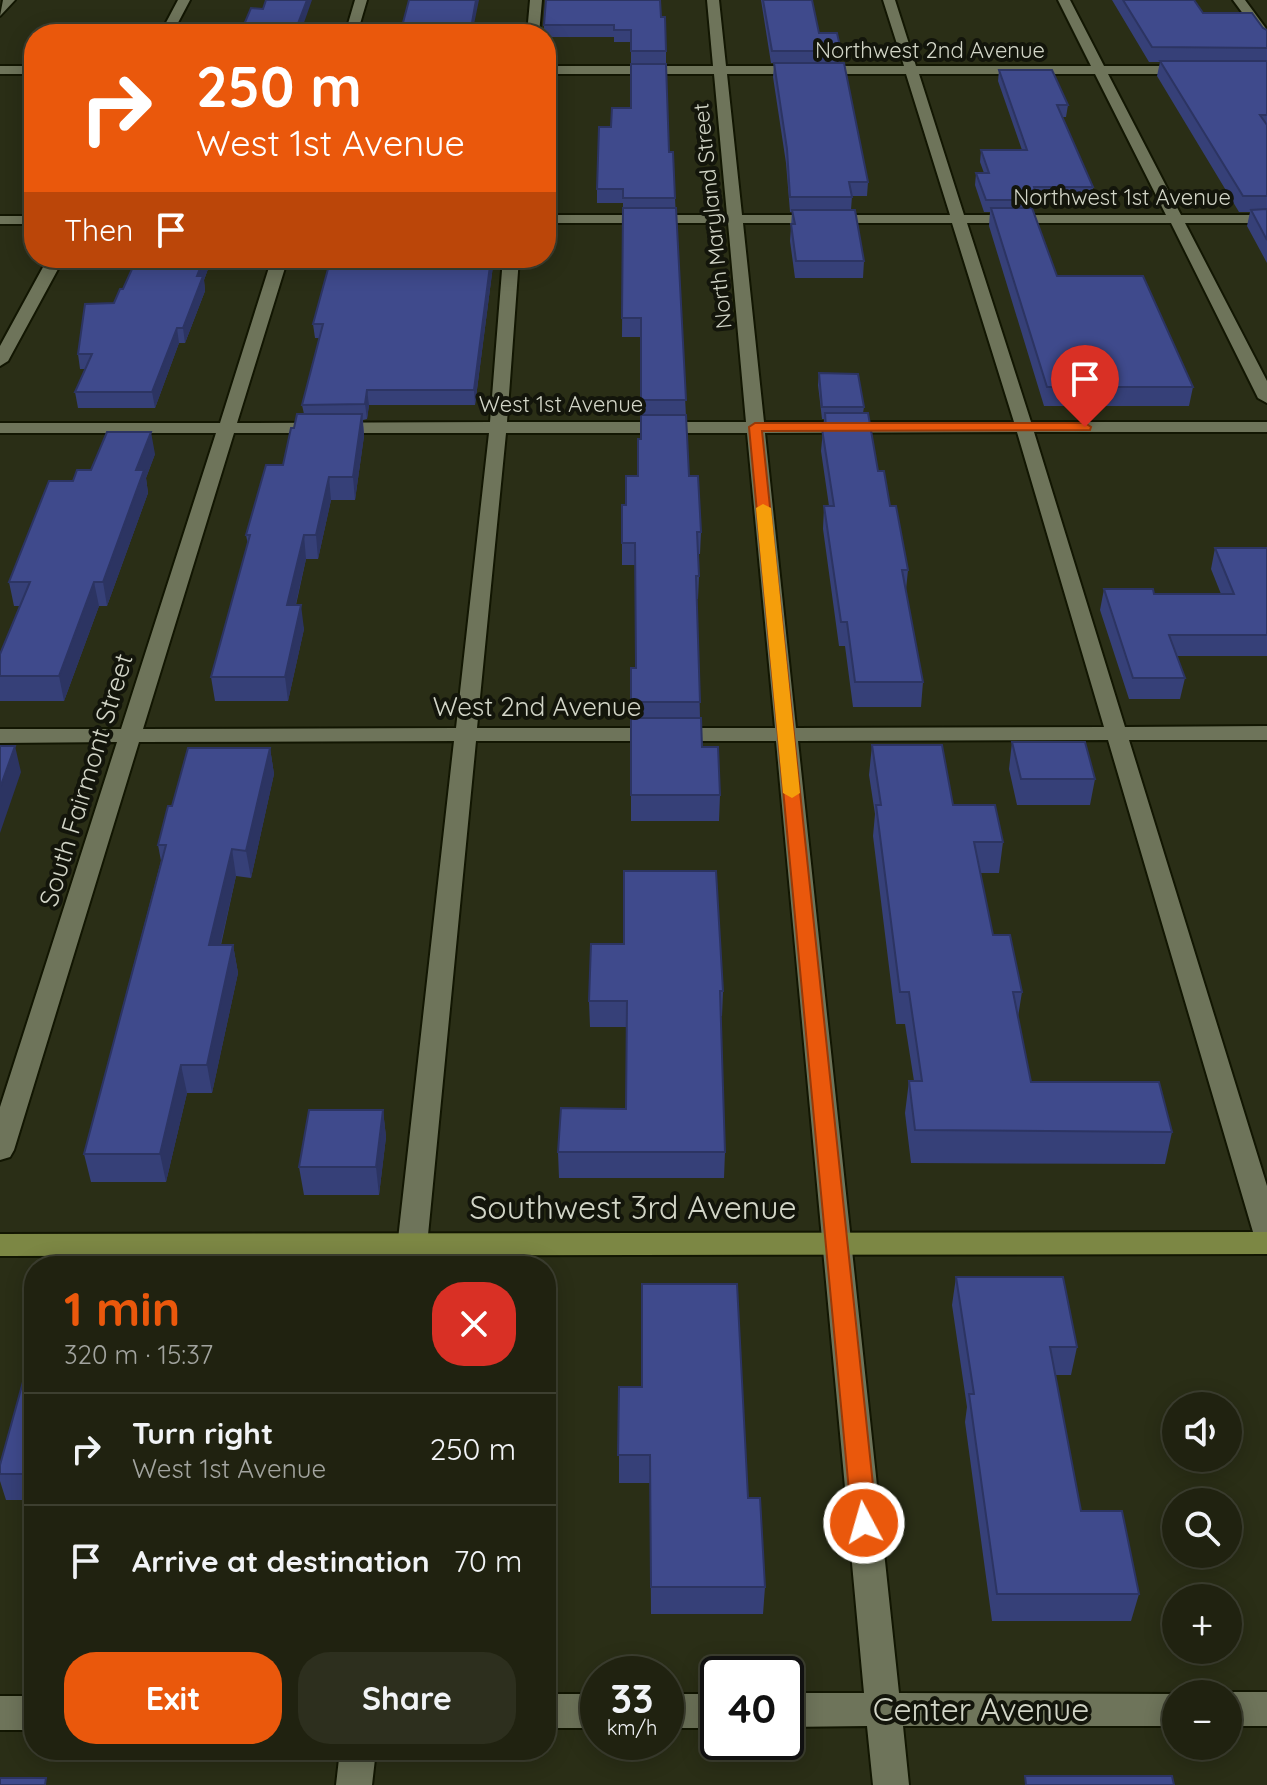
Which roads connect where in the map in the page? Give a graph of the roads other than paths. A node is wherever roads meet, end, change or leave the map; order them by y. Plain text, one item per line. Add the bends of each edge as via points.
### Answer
1 (9, 0) edge
2 (184, 0) edge
3 (361, 0) edge
4 (536, 0) edge
5 (713, 0) edge
6 (889, 0) edge
7 (1064, 0) edge
8 (1239, 0) edge
9 (0, 12) edge
10 (171, 24) edge
11 (354, 24) edge
12 (534, 24) edge
13 (1267, 38) edge
14 (0, 70) edge
15 (24, 70) edge
16 (556, 70) edge
17 (720, 70) junction
18 (910, 70) junction
19 (1101, 70) junction
20 (1196, 70) edge
21 (556, 219) edge
22 (733, 219) junction
23 (958, 219) junction
24 (1175, 219) junction
25 (1267, 219) edge
26 (0, 220) edge
27 (24, 220) edge
28 (51, 268) edge
29 (277, 268) edge
30 (510, 268) edge
31 (0, 361) edge
32 (1267, 398) edge
33 (755, 427) junction
34 (1024, 427) junction
35 (1267, 427) edge
36 (0, 428) edge
37 (226, 428) junction
38 (498, 428) junction
39 (1115, 733) junction
40 (1267, 733) edge
41 (786, 734) junction
42 (467, 735) junction
43 (0, 736) edge
44 (130, 736) junction
45 (0, 1150) edge
46 (1267, 1232) edge
47 (836, 1243) junction
48 (1267, 1243) edge
49 (0, 1245) edge
50 (411, 1255) edge
51 (1162, 1709) edge
52 (1242, 1709) edge
53 (1267, 1709) edge
54 (804, 1710) edge
55 (883, 1710) junction
56 (556, 1711) edge
57 (580, 1711) edge
58 (0, 1713) edge
59 (24, 1713) edge
60 (357, 1760) edge
61 (354, 1785) edge
62 (891, 1785) edge

1 - 9 street
2 - 10 street
3 - 11 street
4 - 12 street
5 - 17 street, North Maryland Street
6 - 18 street
7 - 19 street
8 - 13 street
14 - 15 street
16 - 17 street, Northwest 2nd Avenue
17 - 18 street, Northwest 2nd Avenue
17 - 22 street, North Maryland Street
18 - 19 street, Northwest 2nd Avenue
18 - 23 street
19 - 20 street, Northwest 2nd Avenue
19 - 24 street
21 - 22 street, Northwest 1st Avenue
22 - 23 street, Northwest 1st Avenue
22 - 33 street, North Maryland Street
23 - 24 street, Northwest 1st Avenue
23 - 34 street
24 - 25 street, Northwest 1st Avenue
24 - 32 street
26 - 27 street
28 - 31 street
29 - 37 street, South Fairmont Street
30 - 38 street
33 - 34 street, West 1st Avenue
33 - 38 street, West 1st Avenue
33 - 41 street, North Maryland Street
34 - 35 street, West 1st Avenue
34 - 39 street
36 - 37 street, West 1st Avenue
37 - 38 street, West 1st Avenue
37 - 44 street, South Fairmont Street
38 - 42 street
39 - 40 street, West 2nd Avenue
39 - 41 street, West 2nd Avenue
39 - 46 street
41 - 42 street, West 2nd Avenue
41 - 47 street, North Maryland Street
42 - 44 street, West 2nd Avenue
42 - 50 street
43 - 44 street, West 2nd Avenue
44 - 45 street, South Fairmont Street
47 - 48 main road, Southwest 3rd Avenue
47 - 50 main road, Southwest 3rd Avenue
47 - 55 street, North Maryland Street
49 - 50 main road, Southwest 3rd Avenue
51 - 55 street, Center Avenue
52 - 53 street
54 - 55 street, Center Avenue
55 - 62 street, North Maryland Street
56 - 57 street
58 - 59 street
60 - 61 street

